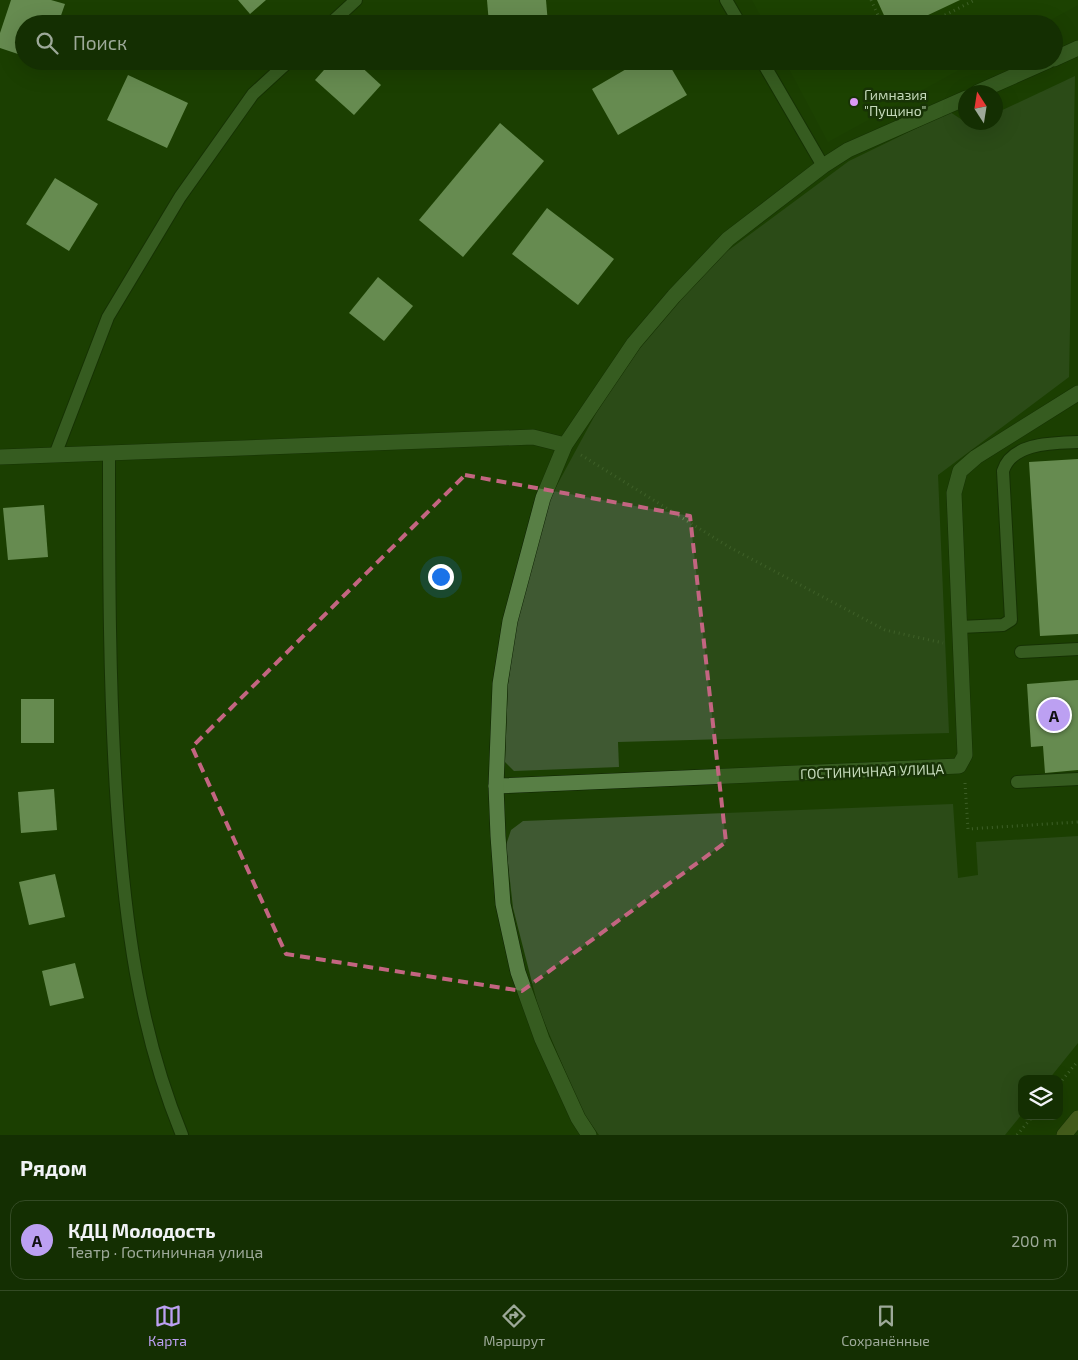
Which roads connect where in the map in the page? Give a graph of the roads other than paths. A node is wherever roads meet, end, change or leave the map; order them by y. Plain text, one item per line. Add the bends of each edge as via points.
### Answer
1 (356, 0) edge
2 (726, 0) edge
3 (340, 15) edge
4 (735, 15) edge
5 (1078, 48) edge
6 (1063, 55) edge
7 (279, 70) edge
8 (767, 70) edge
9 (1028, 70) edge
10 (994, 85) edge
11 (958, 102) edge
12 (823, 166) junction
13 (1078, 393) edge
14 (1078, 442) edge
15 (565, 445) junction
16 (109, 454) junction
17 (55, 455) junction
18 (0, 457) edge
19 (960, 627) junction
20 (1078, 648) edge
21 (1021, 652) dead end
22 (1078, 779) edge
23 (1017, 782) dead end
24 (496, 786) junction
25 (1078, 1118) edge
26 (182, 1135) edge
27 (590, 1135) edge
28 (1064, 1135) edge

1 - 3 lane
2 - 4 lane
5 - 6 street
7 - 17 lane via 253,94 180,197 108,317
8 - 12 lane
9 - 10 street
11 - 12 street via 848,150
12 - 15 street via 728,239 674,296 634,343
13 - 19 street, ГОСТИНИЧНАЯ УЛИЦА via 976,457 960,471 954,493
14 - 19 lane via 1034,446 1005,466 1011,620 1003,625
15 - 16 street via 533,437
15 - 24 street via 543,498 510,621 500,684
16 - 17 street
16 - 26 lane via 113,742 123,891 140,1003
17 - 18 street
19 - 24 street, ГОСТИНИЧНАЯ УЛИЦА via 965,755 959,766
20 - 21 lane
22 - 23 lane
24 - 27 street via 503,904 518,972 542,1039 578,1118
25 - 28 main road

